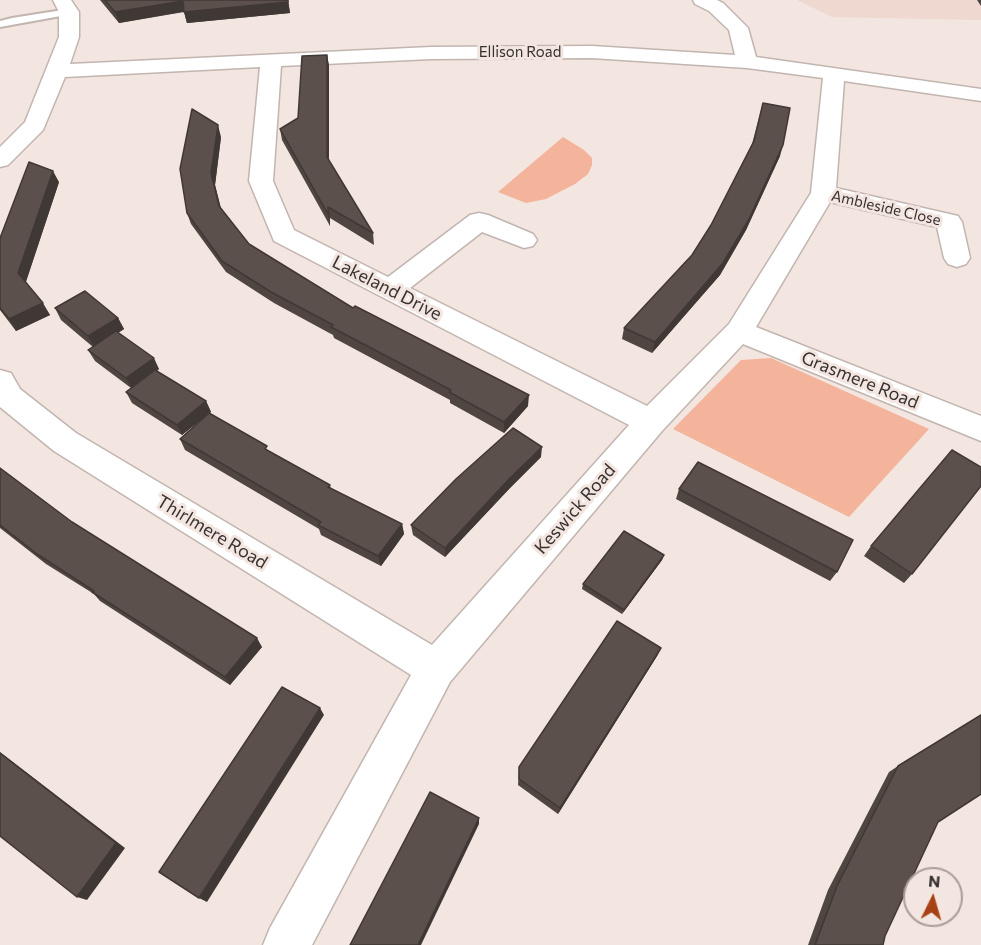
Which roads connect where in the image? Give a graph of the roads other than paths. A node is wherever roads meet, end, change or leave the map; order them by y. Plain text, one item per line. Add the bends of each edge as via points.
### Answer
1 (702, 0) edge
2 (66, 6) edge
3 (0, 24) edge
4 (271, 61) junction
5 (747, 62) junction
6 (57, 71) junction
7 (834, 73) junction
8 (981, 95) edge
9 (0, 160) edge
10 (823, 193) junction
11 (524, 240) dead end
12 (957, 258) dead end
13 (389, 290) junction
14 (739, 331) junction
15 (0, 381) edge
16 (651, 422) junction
17 (981, 429) edge
18 (436, 669) junction
19 (288, 945) edge

1 - 5 street via 716,7 738,28
2 - 3 lane
2 - 6 street via 69,37
4 - 5 street, Ellison Road via 592,52
4 - 6 street, Ellison Road
4 - 13 street, Lakeland Drive via 261,181 283,235
5 - 7 street, Ellison Road
6 - 9 street via 34,125
7 - 8 street, Ellison Road
7 - 10 street, Keswick Road
10 - 12 street, Ambleside Close via 949,222
10 - 14 street, Keswick Road
11 - 13 street via 479,221
13 - 16 street, Lakeland Drive
14 - 16 street, Keswick Road
14 - 17 street, Grasmere Road
15 - 18 street, Thirlmere Road via 9,397 65,442
16 - 18 street, Keswick Road
18 - 19 street, Keswick Road

